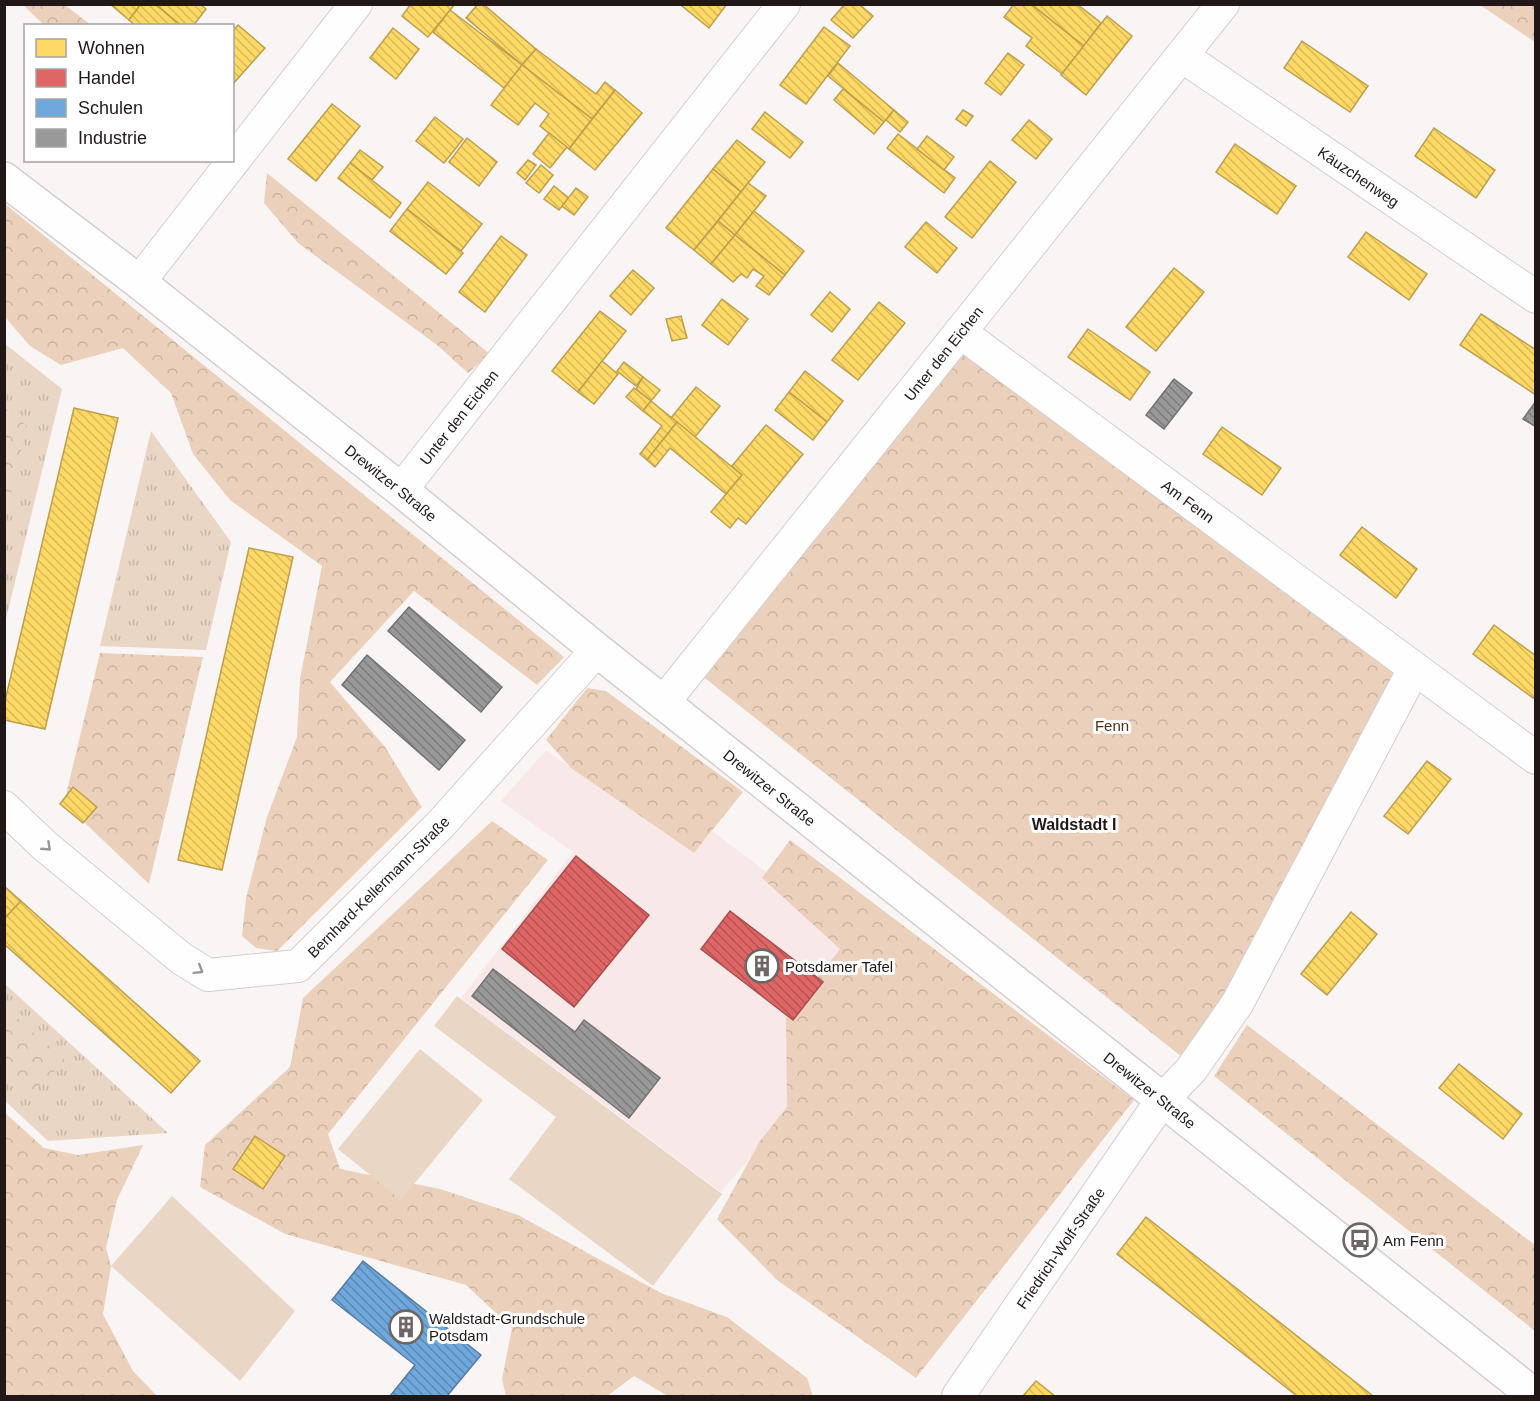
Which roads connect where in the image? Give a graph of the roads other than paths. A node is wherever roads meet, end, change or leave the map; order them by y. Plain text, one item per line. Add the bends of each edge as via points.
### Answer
1 (356, 4) edge
2 (784, 4) edge
3 (1223, 4) edge
4 (1182, 56) junction
5 (234, 160) edge
6 (233, 162) edge
7 (4, 179) edge
8 (139, 282) junction
9 (1536, 297) edge
10 (960, 332) junction
11 (401, 490) junction
12 (597, 650) junction
13 (1414, 669) junction
14 (663, 703) junction
15 (1536, 758) edge
16 (4, 807) edge
17 (1162, 1100) junction
18 (958, 1396) edge
19 (1535, 1396) edge

1 - 5 street
2 - 11 street, Unter den Eichen
3 - 4 street, Unter den Eichen
4 - 9 street, Käuzchenweg
4 - 10 street, Unter den Eichen
6 - 8 street
7 - 8 street, Drewitzer Straße
8 - 11 street, Drewitzer Straße
10 - 13 street, Am Fenn
10 - 14 street, Unter den Eichen
11 - 12 street, Drewitzer Straße
12 - 14 street, Drewitzer Straße
16 -> 12 street, Bernhard-Kellermann-Straße via 45,846 182,959 208,975 298,966 440,825
13 - 15 street, Am Fenn
13 - 17 street via 1237,1004 1191,1070
14 - 17 street, Drewitzer Straße
17 - 18 street, Friedrich-Wolf-Straße
17 - 19 street, Drewitzer Straße

